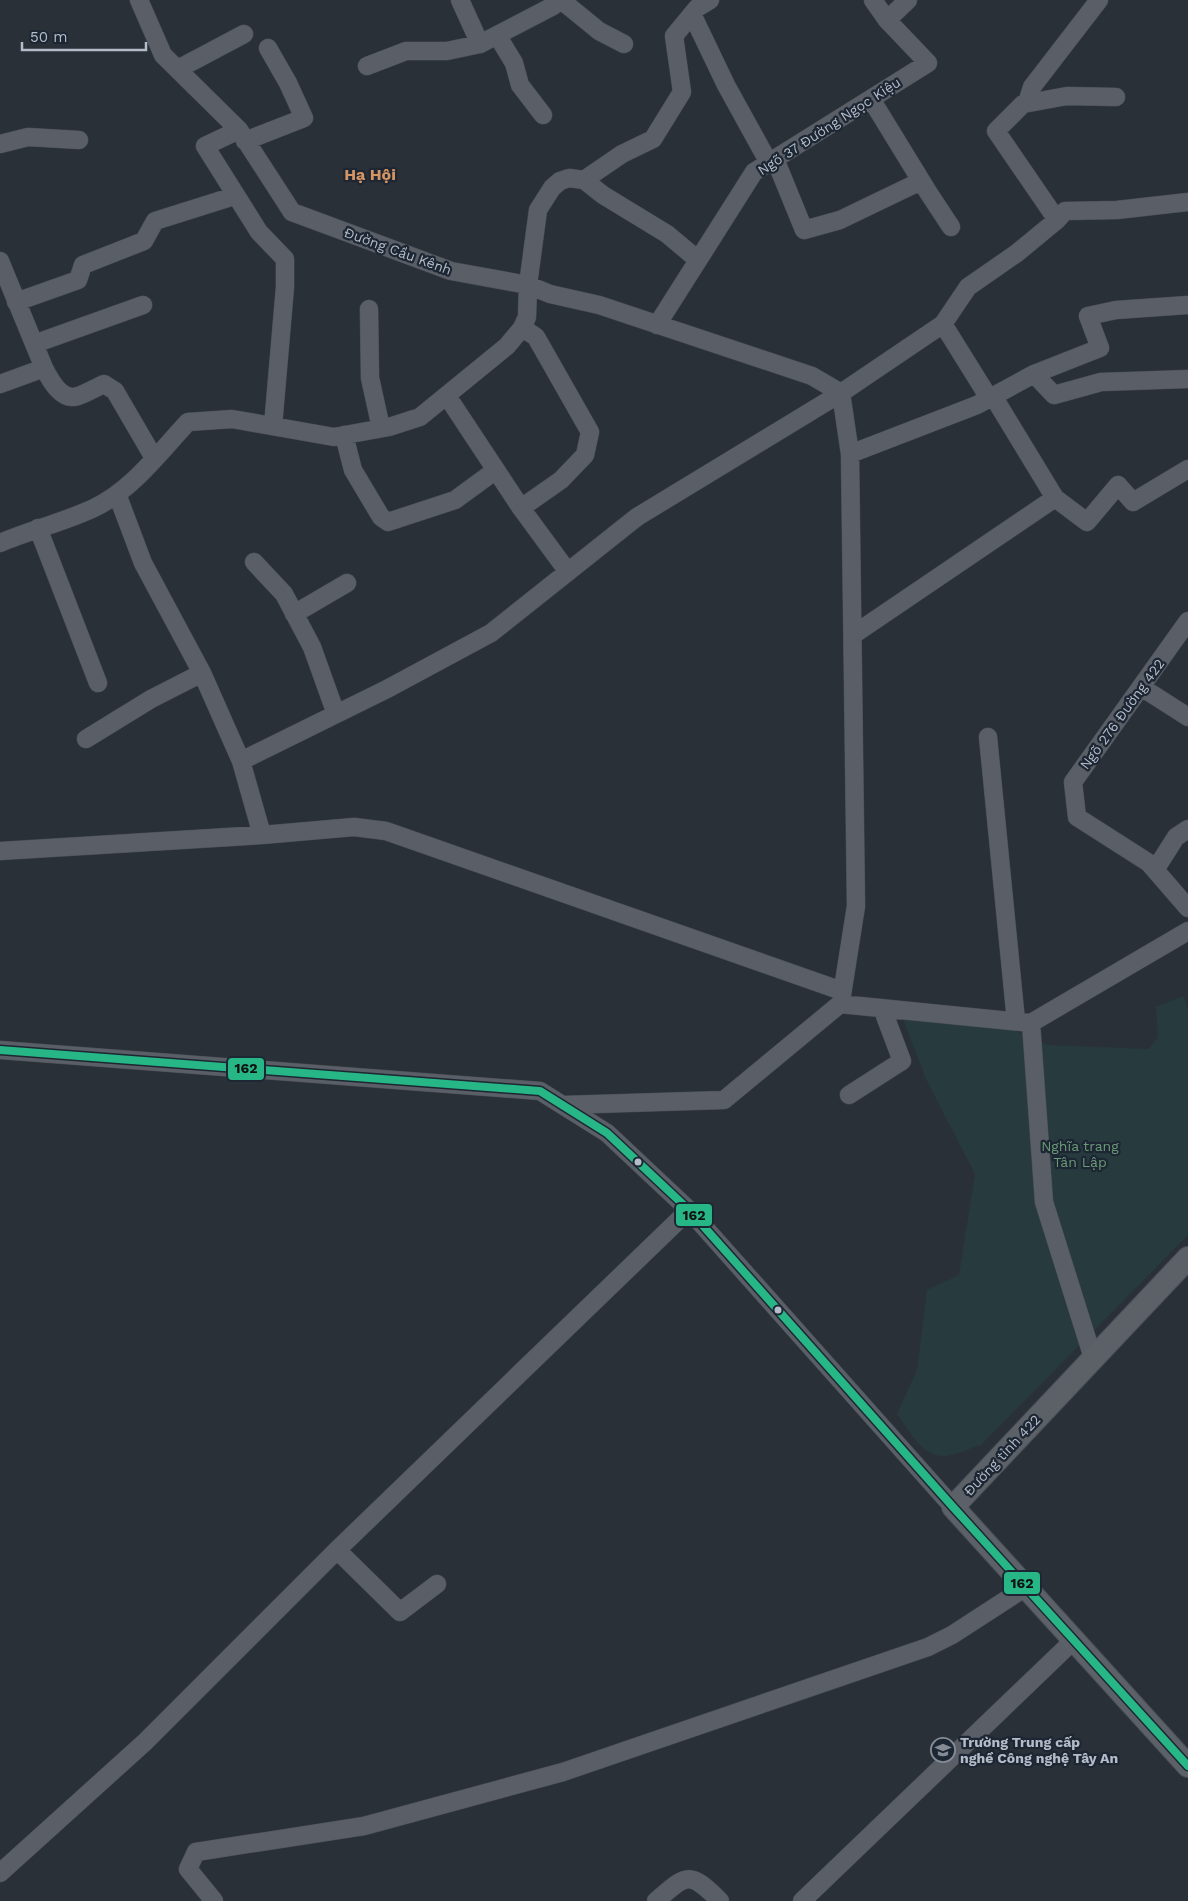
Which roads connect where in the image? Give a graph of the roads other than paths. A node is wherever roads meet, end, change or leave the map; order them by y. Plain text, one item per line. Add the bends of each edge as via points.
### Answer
1 (139, 0) edge
2 (460, 0) edge
3 (561, 0) edge
4 (873, 0) edge
5 (908, 0) edge
6 (1099, 0) edge
7 (698, 6) edge
8 (887, 20) junction
9 (244, 34) dead end
10 (497, 35) junction
11 (480, 44) junction
12 (624, 44) dead end
13 (268, 48) dead end
14 (367, 66) dead end
15 (178, 69) junction
16 (1116, 96) dead end
17 (871, 99) junction
18 (1028, 103) junction
19 (543, 115) dead end
20 (242, 135) junction
21 (79, 140) dead end
22 (0, 144) edge
23 (772, 161) junction
24 (584, 180) junction
25 (921, 181) junction
26 (228, 198) dead end
27 (1188, 202) edge
28 (1057, 220) junction
29 (952, 227) dead end
30 (698, 260) junction
31 (0, 261) edge
32 (528, 285) junction
33 (16, 302) junction
34 (1188, 304) edge
35 (143, 305) dead end
36 (369, 309) dead end
37 (943, 324) junction
38 (657, 325) junction
39 (523, 328) junction
40 (34, 344) junction
41 (44, 368) junction
42 (1034, 374) junction
43 (1188, 379) edge
44 (0, 384) edge
45 (841, 393) junction
46 (447, 396) junction
47 (991, 397) junction
48 (274, 426) junction
49 (382, 428) junction
50 (344, 435) junction
51 (850, 454) junction
52 (154, 458) junction
53 (1188, 469) edge
54 (496, 470) junction
55 (117, 494) junction
56 (1055, 498) junction
57 (521, 508) junction
58 (38, 528) junction
59 (0, 543) edge
60 (254, 562) dead end
61 (568, 572) junction
62 (347, 583) dead end
63 (294, 614) junction
64 (1188, 621) edge
65 (853, 635) junction
66 (202, 673) junction
67 (98, 683) dead end
68 (1141, 687) junction
69 (336, 714) junction
70 (1188, 717) edge
71 (988, 737) dead end
72 (86, 739) dead end
73 (241, 761) junction
74 (1188, 829) edge
75 (262, 835) junction
76 (0, 851) edge
77 (1154, 870) junction
78 (1188, 908) edge
79 (1188, 932) edge
80 (841, 998) junction
81 (882, 1008) junction
82 (1024, 1022) junction
83 (0, 1050) edge
84 (849, 1095) dead end
85 (563, 1106) junction
86 (689, 1210) junction
87 (1188, 1258) edge
88 (1094, 1358) junction
89 (953, 1507) junction
90 (337, 1550) junction
91 (437, 1584) dead end
92 (1026, 1587) junction
93 (1074, 1640) junction
94 (1188, 1766) edge
95 (0, 1873) edge
96 (214, 1901) edge
97 (656, 1901) edge
98 (720, 1901) edge
99 (802, 1901) edge

1 - 15 street, Đường Cầu Kênh via 163,55
2 - 11 street
3 - 10 street
3 - 12 street via 599,31
4 - 8 street
5 - 8 street
6 - 18 street via 1032,88
7 - 23 street via 726,85
7 - 24 street via 674,36 682,92 653,139 622,154
8 - 17 street, Ngõ 37 Đường Ngọc Kiệu via 928,63
9 - 15 street
10 - 11 street
10 - 19 street via 514,62 520,84
11 - 14 street via 446,51 406,51
13 - 20 street via 304,118
15 - 20 street, Đường Cầu Kênh
16 - 18 street via 1067,96
17 - 23 street, Ngõ 37 Đường Ngọc Kiệu
17 - 25 street
18 - 28 street via 1023,104 996,132
20 - 32 street, Đường Cầu Kênh via 292,212 451,271
20 - 48 street via 205,146 260,232 285,259
21 - 22 street via 28,137
23 - 25 street via 804,230 840,220
23 - 30 street, Ngõ 37 Đường Ngọc Kiệu via 754,172
24 - 30 street via 667,234
24 - 32 street via 568,178 560,181 538,210
25 - 29 street
26 - 33 street via 154,221 144,241 83,264 78,280
27 - 28 street via 1116,210 1065,211
28 - 37 street via 1017,254 968,287
30 - 38 street, Ngõ 37 Đường Ngọc Kiệu
31 - 33 street
32 - 38 street, Đường Cầu Kênh
32 - 39 street via 527,317
33 - 40 street
34 - 42 street via 1116,310 1088,316 1100,348
35 - 40 street
36 - 49 street via 370,378
37 - 45 street
37 - 47 street
38 - 45 street, Đường Cầu Kênh via 812,376
39 - 46 street via 507,346
39 - 57 street via 536,337 590,432 585,455 561,480
40 - 41 street
41 - 44 street
41 - 52 street via 51,381 66,396 77,397 104,384 116,391
42 - 43 street via 1054,395 1101,382
42 - 47 street
45 - 51 street
45 - 61 street via 637,517
46 - 49 street via 420,417
46 - 54 street
47 - 51 street
47 - 56 street
48 - 50 street via 334,437
48 - 52 street via 232,419 188,422
49 - 50 street
50 - 54 street via 353,470 381,517 388,522 455,500
51 - 65 street
52 - 55 street
53 - 56 street via 1133,502 1118,485 1087,522
54 - 57 street
55 - 58 street via 95,508
55 - 66 street via 143,563
56 - 65 street
57 - 61 street
58 - 59 street
58 - 67 street
60 - 63 street via 284,594
61 - 69 street via 491,633
62 - 63 street
63 - 69 street via 312,647
64 - 68 street, Ngõ 276 Đường 422
65 - 80 street via 856,906
66 - 72 street
66 - 73 street
68 - 70 street
68 - 77 street, Ngõ 276 Đường 422 via 1074,782 1077,817 1149,863
69 - 73 street
71 - 82 street
73 - 75 street
74 - 77 street via 1176,837
75 - 76 street
75 - 80 street via 354,827 386,830
77 - 78 street, Ngõ 276 Đường 422
79 - 82 street
80 - 81 street
80 - 85 street via 724,1100
81 - 82 street
81 - 84 street via 902,1061
82 - 88 street via 1044,1202
83 - 85 street via 540,1091
85 - 86 street via 607,1133
86 - 89 street
86 - 90 street
87 - 88 main road, Đường tỉnh 422
88 - 89 main road, Đường tỉnh 422
89 - 92 main road, Đường tỉnh 422
90 - 91 street via 400,1612
90 - 95 street via 144,1742
92 - 93 main road, Đường tỉnh 422
92 - 96 street via 928,1647 563,1772 364,1826 196,1852 188,1869
93 - 94 main road, Đường tỉnh 422
93 - 99 street
97 - 98 street via 685,1879 700,1882

